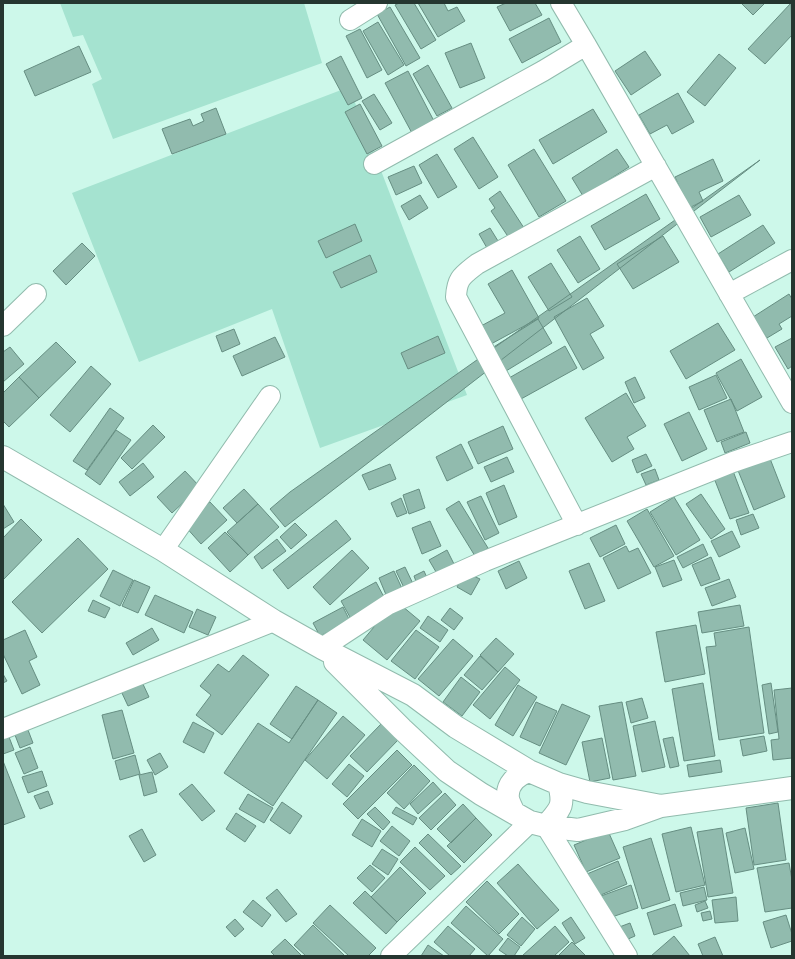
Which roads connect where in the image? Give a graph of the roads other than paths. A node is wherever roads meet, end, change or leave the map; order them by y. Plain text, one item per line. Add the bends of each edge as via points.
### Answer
1 (378, 3) edge
2 (561, 3) edge
3 (350, 20) dead end
4 (586, 44) junction
5 (374, 164) dead end
6 (656, 166) junction
7 (792, 260) edge
8 (36, 294) dead end
9 (730, 294) junction
10 (3, 326) edge
11 (270, 396) dead end
12 (792, 403) edge
13 (792, 442) edge
14 (3, 457) edge
15 (577, 525) junction
16 (163, 550) junction
17 (274, 621) junction
18 (322, 648) junction
19 (3, 729) edge
20 (529, 771) junction
21 (559, 784) junction
22 (792, 788) edge
23 (661, 806) junction
24 (530, 820) junction
25 (391, 956) edge
26 (627, 956) edge

1 - 3 street
2 - 4 street
4 - 5 street via 543,71
4 - 6 street
6 - 9 street
6 - 15 street via 477,264 462,276 456,285 456,297
7 - 9 street
8 - 10 street
9 - 12 street
11 - 16 street
13 - 15 street via 733,462
14 - 16 main road
15 - 18 street via 484,561 389,604
16 - 17 main road
17 - 18 main road
17 - 19 street
18 - 20 main road via 413,695 456,727
18 - 24 main road via 402,730 447,771 481,794
20 - 21 main road
20 - 24 main road via 518,775 510,786 508,798
21 - 23 main road via 586,792
21 - 24 main road via 562,805
22 - 23 main road
23 - 24 main road via 625,819 578,830
24 - 25 street
24 - 26 street

